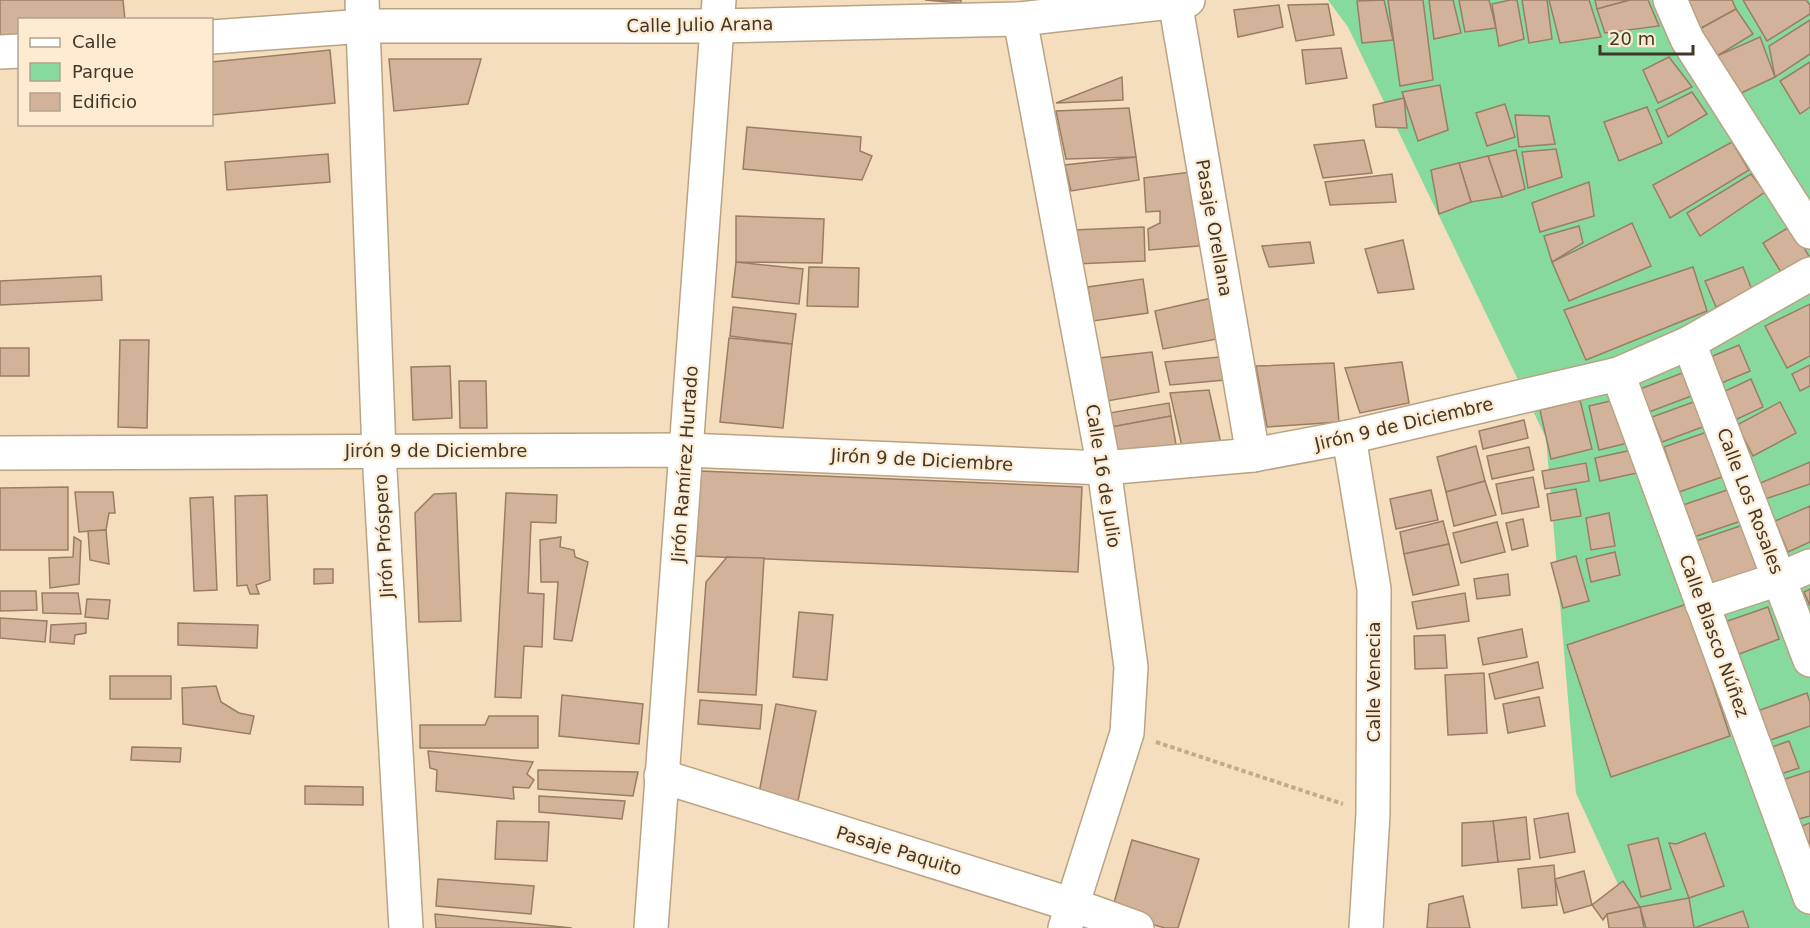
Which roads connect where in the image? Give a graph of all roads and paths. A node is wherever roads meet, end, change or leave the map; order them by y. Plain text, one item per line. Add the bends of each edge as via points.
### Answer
1 (1670, 0) edge
2 (1182, 1) edge
3 (363, 13) edge
4 (717, 13) edge
5 (1020, 20) junction
6 (213, 37) edge
7 (18, 51) edge
8 (0, 52) edge
9 (1810, 232) edge
10 (1810, 274) edge
11 (1689, 343) junction
12 (1618, 374) junction
13 (1349, 437) junction
14 (687, 450) junction
15 (379, 452) junction
16 (0, 453) edge
17 (1253, 455) junction
18 (1104, 468) junction
19 (1810, 566) edge
20 (1779, 579) junction
21 (1702, 604) junction
22 (1810, 660) edge
23 (1127, 733) junction
24 (661, 776) junction
25 (1373, 814) junction
26 (1810, 897) edge
27 (1069, 917) edge
28 (406, 928) edge
29 (651, 928) edge
30 (1137, 928) edge
31 (1366, 928) edge

1 - 9 street via 1687,39
2 - 5 street, Calle Julio Arana
2 - 17 street, Pasaje Orellana
3 - 4 street, Calle Julio Arana
3 - 6 street, Calle Julio Arana
3 - 15 street, Jirón Próspero
4 - 5 street, Calle Julio Arana
4 - 14 street, Jirón Ramírez Hurtado
5 - 18 street, Calle 16 de Julio
7 - 8 street
10 - 11 street, Jirón 9 de Diciembre
11 - 12 street, Jirón 9 de Diciembre
11 - 20 street, Calle Los Rosales
12 - 13 street, Jirón 9 de Diciembre
12 - 21 street, Calle Blasco Núñez
13 - 17 street, Jirón 9 de Diciembre
13 - 25 street, Calle Venecia via 1374,589
14 - 15 street, Jirón 9 de Diciembre
14 - 18 street, Jirón 9 de Diciembre
14 - 24 street, Jirón Ramírez Hurtado
15 - 16 street, Jirón 9 de Diciembre
15 - 28 street, Jirón Próspero
17 - 18 street, Jirón 9 de Diciembre
18 - 23 street, Calle 16 de Julio via 1131,667
19 - 20 street
20 - 21 street
20 - 22 street, Calle Los Rosales
21 - 26 street, Calle Blasco Núñez
23 - 25 path
23 - 27 street, Calle 16 de Julio
24 - 27 street, Pasaje Paquito
24 - 29 street, Jirón Ramírez Hurtado
25 - 31 street, Calle Venecia
27 - 30 street, Pasaje Paquito

